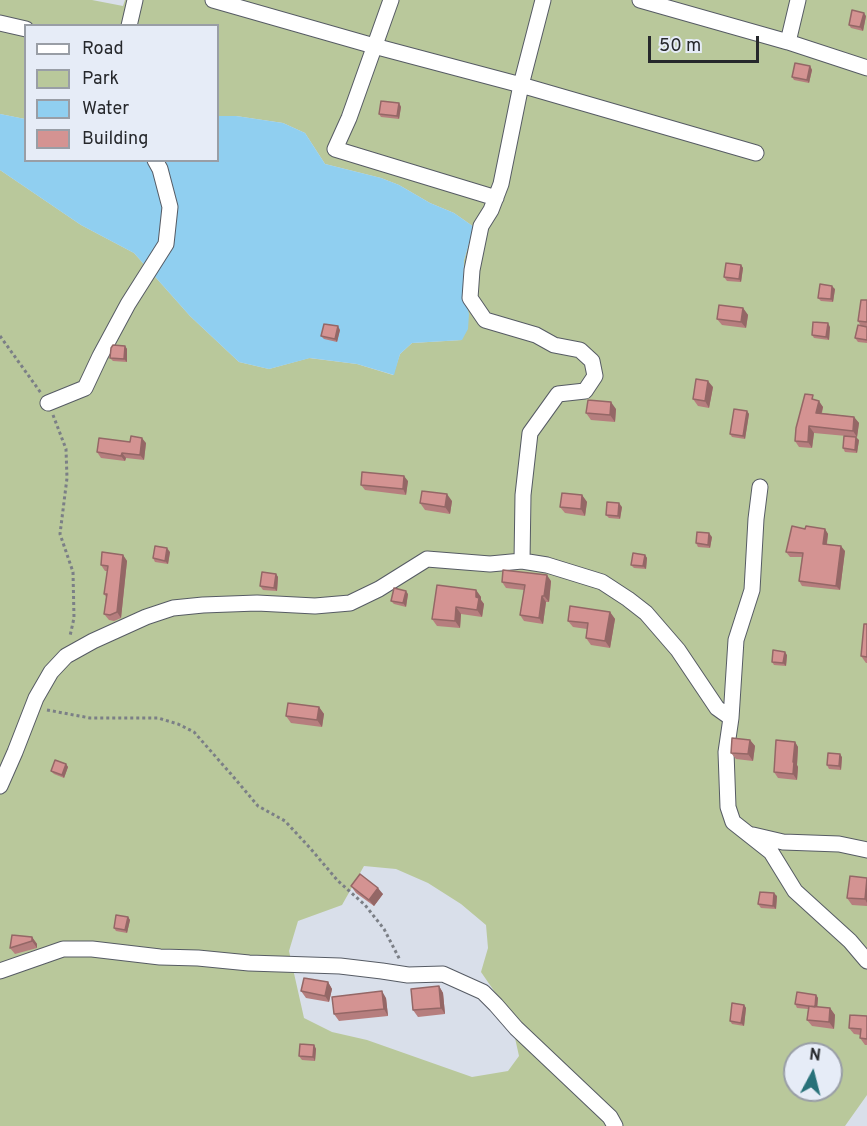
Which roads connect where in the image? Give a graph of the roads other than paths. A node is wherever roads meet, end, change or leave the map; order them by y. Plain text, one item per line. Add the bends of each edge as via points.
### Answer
1 (135, 0) edge
2 (213, 0) edge
3 (391, 0) edge
4 (543, 0) edge
5 (640, 0) edge
6 (798, 0) edge
7 (0, 23) edge
8 (129, 24) edge
9 (24, 29) edge
10 (788, 42) junction
11 (374, 46) junction
12 (867, 68) edge
13 (521, 85) junction
14 (756, 153) dead end
15 (155, 162) edge
16 (496, 198) junction
17 (48, 403) road end
18 (760, 487) dead end
19 (522, 561) junction
20 (731, 718) junction
21 (0, 786) edge
22 (750, 834) junction
23 (867, 850) edge
24 (867, 961) edge
25 (0, 972) edge
26 (615, 1126) edge

1 - 8 street
2 - 11 street
3 - 11 street
4 - 13 street
5 - 10 street
6 - 10 street
7 - 9 street
10 - 12 street
11 - 13 street
11 - 16 street via 335,149
13 - 14 street
13 - 16 street
15 - 17 street via 170,207 166,244 128,304 85,388
16 - 19 street via 481,226 470,298 485,320 536,335 554,345 580,350 592,362 596,376 585,391 558,394 530,433 523,495
18 - 20 street via 752,590 736,640
19 - 20 street via 602,582 628,599 646,613 678,650 717,708
19 - 21 street via 490,564 427,559 350,603 173,608 146,617 66,656 51,672 36,698
20 - 22 street via 726,752 728,807 733,822
22 - 23 street via 783,842 838,844
22 - 24 street via 771,852 795,891
25 - 26 street via 63,949 92,949 160,957 340,966 408,975 443,974 483,992

